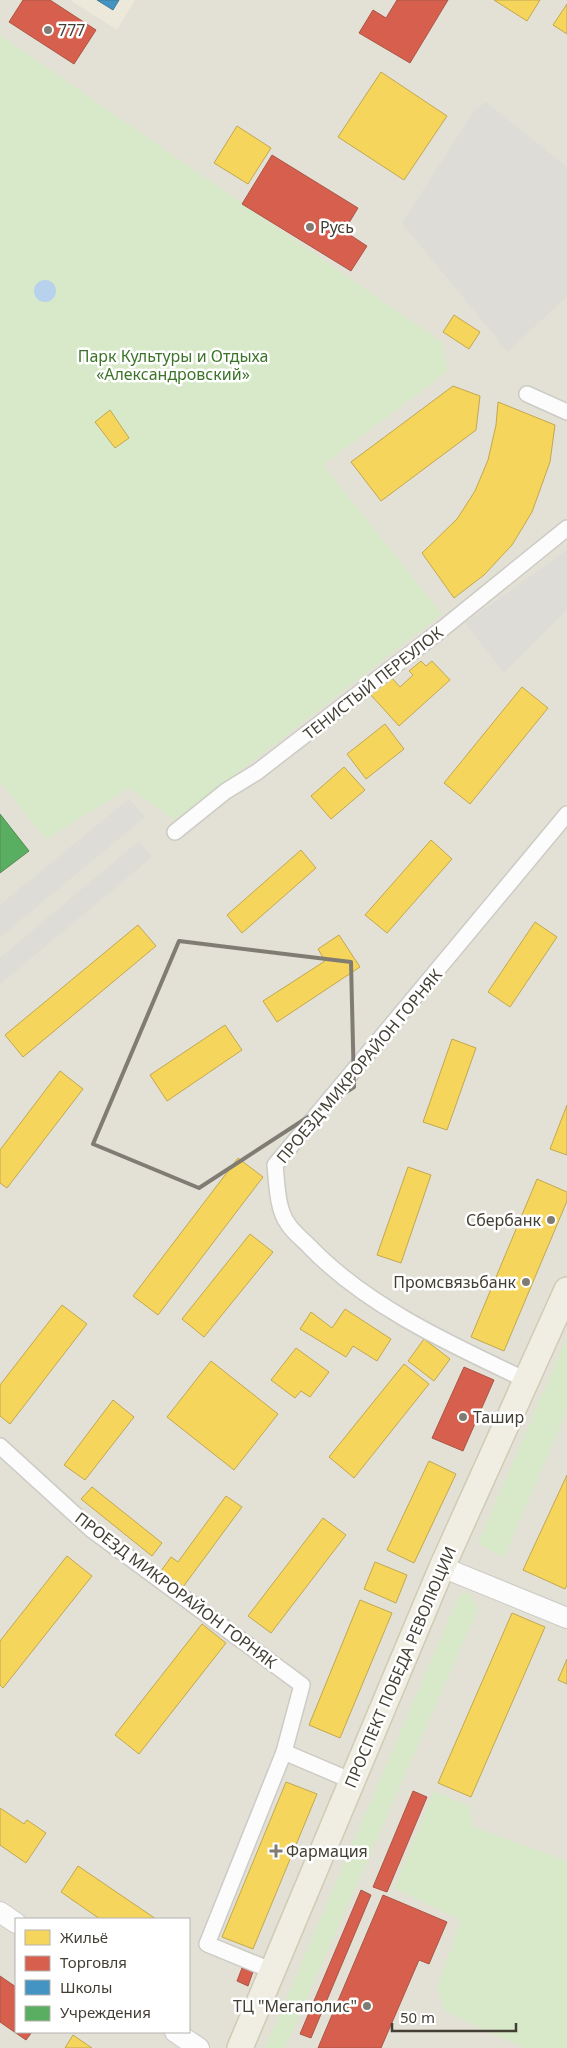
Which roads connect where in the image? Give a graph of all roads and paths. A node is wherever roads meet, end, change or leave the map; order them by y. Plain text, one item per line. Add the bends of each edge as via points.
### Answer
1 (527, 394) dead end
2 (567, 412) edge
3 (567, 528) edge
4 (567, 814) edge
5 (175, 832) dead end
6 (567, 1290) edge
7 (526, 1380) junction
8 (0, 1446) edge
9 (442, 1567) junction
10 (567, 1618) edge
11 (284, 1752) junction
12 (352, 1781) junction
13 (0, 1912) edge
14 (15, 1922) edge
15 (273, 1971) junction
16 (176, 2033) edge
17 (199, 2048) edge
18 (240, 2048) edge

1 - 2 street
3 - 5 street, ТЕНИСТЫЙ ПЕРЕУЛОК via 448,625
4 - 7 street, ПРОЕЗД МИКРОРАЙОН ГОРНЯК via 275,1165 278,1193 287,1224 331,1268 415,1323 466,1352
6 - 7 main road, ПРОСПЕКТ ПОБЕДА РЕВОЛЮЦИИ
7 - 9 main road, ПРОСПЕКТ ПОБЕДА РЕВОЛЮЦИИ
8 - 11 street, ПРОЕЗД МИКРОРАЙОН ГОРНЯК via 92,1530 302,1685
9 - 10 street
9 - 12 main road, ПРОСПЕКТ ПОБЕДА РЕВОЛЮЦИИ
11 - 12 street
11 - 15 street, ПРОЕЗД МИКРОРАЙОН ГОРНЯК via 207,1944
12 - 15 main road, ПРОСПЕКТ ПОБЕДА РЕВОЛЮЦИИ
13 - 14 street
15 - 18 main road, ПРОСПЕКТ ПОБЕДА РЕВОЛЮЦИИ
16 - 17 street

